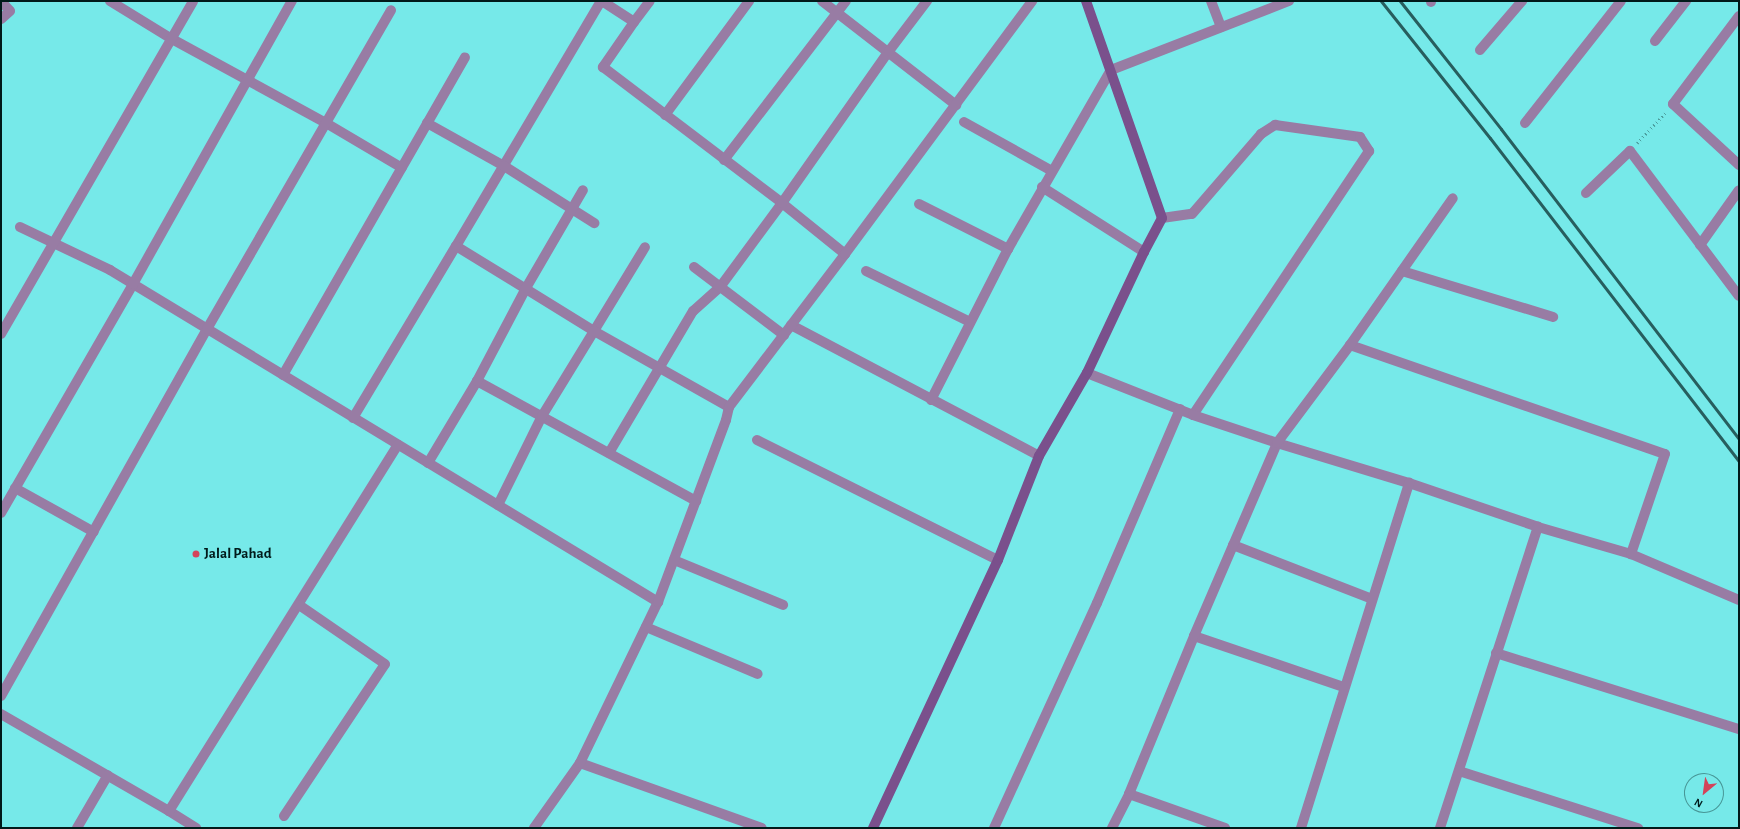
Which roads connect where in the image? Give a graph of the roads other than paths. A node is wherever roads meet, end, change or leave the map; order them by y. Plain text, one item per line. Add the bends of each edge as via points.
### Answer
1 (110, 1) edge
2 (193, 1) edge
3 (292, 1) edge
4 (602, 1) edge
5 (650, 1) edge
6 (749, 1) edge
7 (822, 1) edge
8 (846, 1) edge
9 (927, 1) edge
10 (1032, 1) edge
11 (1086, 1) edge
12 (1211, 1) edge
13 (1289, 1) edge
14 (1522, 1) edge
15 (1621, 1) edge
16 (1686, 1) edge
17 (1, 2) edge
18 (391, 10) dead end
19 (838, 12) junction
20 (1739, 16) edge
21 (1, 19) edge
22 (634, 22) junction
23 (1221, 27) junction
24 (172, 39) junction
25 (1656, 41) dead end
26 (1480, 50) dead end
27 (889, 51) junction
28 (465, 57) dead end
29 (1111, 70) junction
30 (248, 80) junction
31 (956, 105) junction
32 (665, 115) junction
33 (964, 122) dead end
34 (326, 123) junction
35 (427, 123) junction
36 (1525, 123) dead end
37 (724, 160) junction
38 (1739, 165) edge
39 (504, 166) junction
40 (402, 168) junction
41 (1052, 171) junction
42 (1042, 187) junction
43 (583, 190) dead end
44 (1739, 190) edge
45 (1586, 193) dead end
46 (1453, 198) dead end
47 (782, 203) junction
48 (919, 204) dead end
49 (572, 210) junction
50 (1162, 218) junction
51 (594, 223) dead end
52 (20, 226) dead end
53 (53, 242) junction
54 (1700, 245) junction
55 (456, 246) junction
56 (645, 247) dead end
57 (1008, 249) junction
58 (1144, 252) junction
59 (845, 254) junction
60 (694, 267) dead end
61 (866, 271) dead end
62 (1402, 271) junction
63 (133, 284) junction
64 (720, 287) junction
65 (526, 288) junction
66 (1739, 296) edge
67 (5, 317) edge
68 (1553, 317) dead end
69 (970, 322) junction
70 (791, 325) junction
71 (207, 329) junction
72 (594, 331) junction
73 (1, 334) edge
74 (784, 335) junction
75 (1350, 345) junction
76 (658, 367) junction
77 (1087, 373) junction
78 (283, 375) junction
79 (477, 381) junction
80 (932, 400) junction
81 (729, 407) junction
82 (1180, 409) junction
83 (1193, 415) junction
84 (542, 416) junction
85 (353, 418) junction
86 (758, 440) dead end
87 (1277, 443) junction
88 (398, 445) junction
89 (609, 453) junction
90 (1039, 456) junction
91 (428, 463) junction
92 (1409, 483) junction
93 (15, 488) junction
94 (696, 500) junction
95 (498, 505) junction
96 (1, 513) edge
97 (1538, 527) junction
98 (94, 532) junction
99 (1233, 545) junction
100 (1631, 554) junction
101 (674, 560) junction
102 (998, 560) junction
103 (1372, 599) junction
104 (1739, 600) edge
105 (658, 602) junction
106 (299, 605) junction
107 (784, 605) dead end
108 (646, 627) junction
109 (1194, 636) junction
110 (1496, 653) junction
111 (758, 674) dead end
112 (1344, 687) junction
113 (1, 696) edge
114 (1, 714) edge
115 (1739, 729) edge
116 (580, 762) junction
117 (1459, 771) junction
118 (108, 775) junction
119 (1129, 794) junction
120 (170, 811) junction
121 (284, 816) dead end
122 (77, 828) edge
123 (196, 828) edge
124 (534, 828) edge
125 (762, 828) edge
126 (873, 828) edge
127 (994, 828) edge
128 (1112, 828) edge
129 (1225, 828) edge
130 (1301, 828) edge
131 (1440, 828) edge
132 (1638, 828) edge

1 - 24 street
2 - 24 street
3 - 30 street
4 - 22 street
4 - 39 street
5 - 22 street
6 - 32 street
7 - 19 street
8 - 19 street
9 - 27 street
10 - 31 street
11 - 29 street
12 - 23 street
13 - 23 street
14 - 26 street
15 - 36 street
16 - 25 street
17 - 21 street via 10,11
18 - 34 street
19 - 27 street
19 - 37 street
20 - 38 street via 1674,104
22 - 32 street via 604,67
23 - 29 street
24 - 30 street
24 - 53 street
27 - 31 street
27 - 47 street
28 - 35 street
29 - 41 street
29 - 50 street
30 - 34 street
30 - 63 street
31 - 59 street
32 - 37 street
33 - 41 street
34 - 40 street
34 - 71 street
35 - 39 street
35 - 40 street
37 - 47 street
39 - 49 street
39 - 55 street
40 - 78 street
41 - 42 street
42 - 57 street
42 - 58 street
43 - 49 street
44 - 54 street
45 - 54 street via 1630,151
46 - 62 street
47 - 59 street
47 - 64 street
48 - 57 street
49 - 51 street
49 - 65 street
50 - 58 street
50 - 83 street via 1192,214 1261,134 1275,125 1360,138 1370,151
52 - 53 street
53 - 63 street
53 - 67 street
54 - 66 street
55 - 65 street
55 - 85 street
56 - 72 street
57 - 69 street
58 - 77 street
59 - 70 street
60 - 64 street
61 - 69 street
62 - 68 street
62 - 75 street
63 - 71 street
63 - 93 street
64 - 74 street
64 - 76 street via 693,311
65 - 72 street
65 - 79 street
67 - 73 street
69 - 80 street
70 - 74 street
70 - 80 street
71 - 78 street
71 - 98 street
72 - 76 street
72 - 84 street
74 - 81 street
75 - 87 street
75 - 100 street via 1665,454
76 - 81 street
76 - 89 street
77 - 82 street
77 - 90 street
78 - 85 street
79 - 84 street
79 - 91 street
80 - 90 street
81 - 94 street
82 - 83 street
82 - 127 street via 1097,603
83 - 87 street
84 - 89 street
84 - 95 street
85 - 88 street
86 - 102 street
87 - 92 street
87 - 99 street
88 - 91 street
88 - 106 street
89 - 94 street
90 - 102 street
91 - 95 street
92 - 97 street
92 - 103 street
93 - 96 street
93 - 98 street
94 - 101 street
95 - 105 street
97 - 100 street
97 - 110 street
98 - 113 street
99 - 103 street
99 - 109 street
100 - 104 street
101 - 105 street
101 - 107 street
102 - 126 street
103 - 112 street
105 - 108 street
106 - 120 street
106 - 121 street via 385,664
108 - 111 street
108 - 116 street
109 - 112 street
109 - 119 street
110 - 115 street
110 - 117 street
112 - 130 street
114 - 118 street
116 - 124 street
116 - 125 street
117 - 131 street
117 - 132 street
118 - 120 street
118 - 122 street
119 - 128 street
119 - 129 street
120 - 123 street

